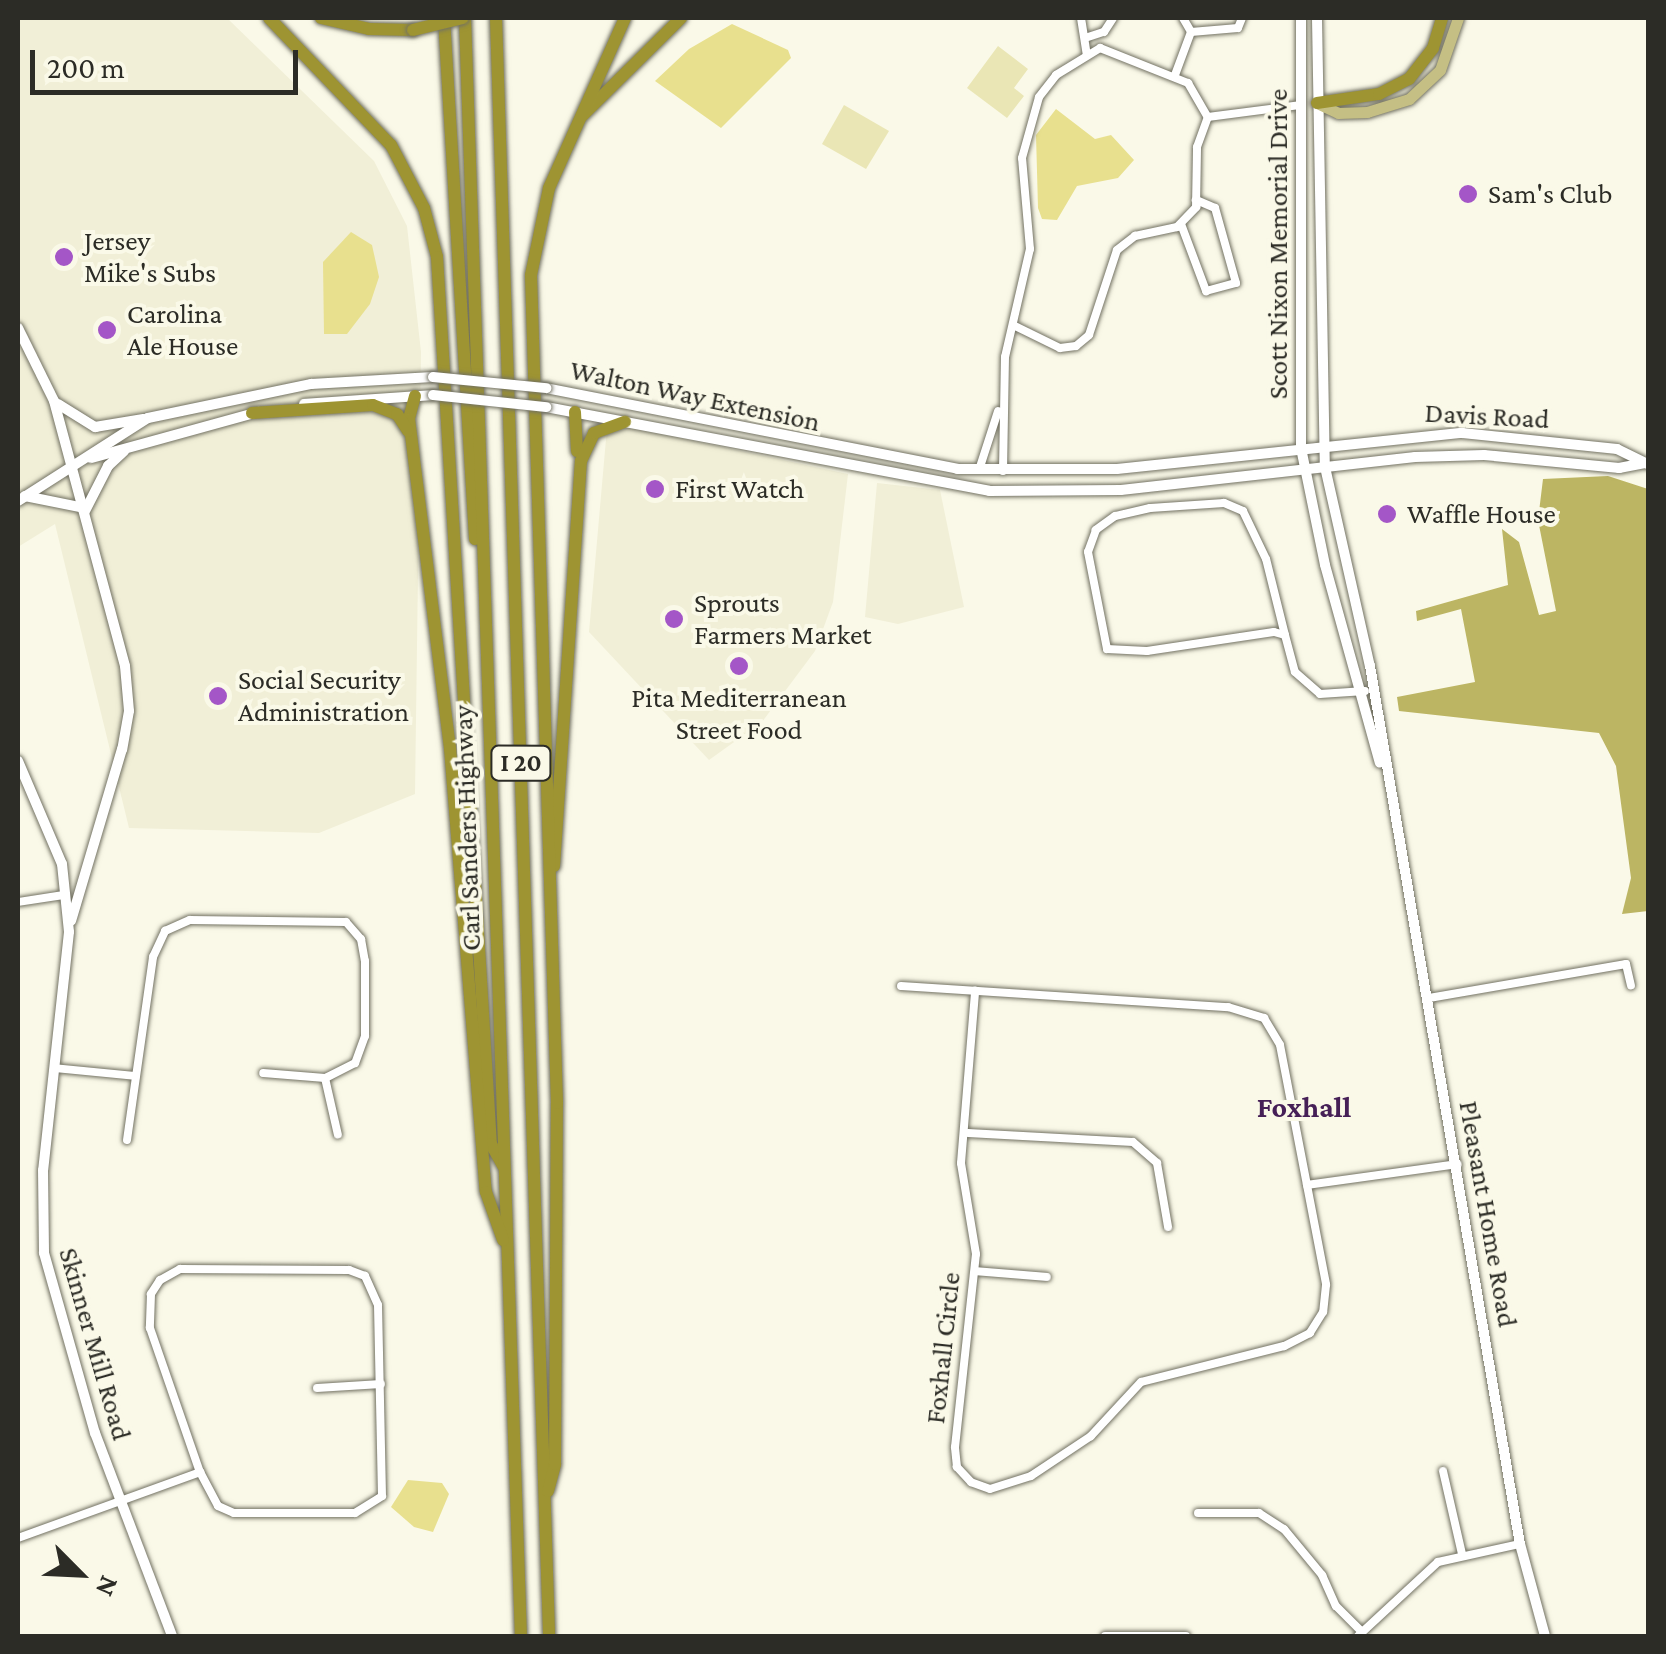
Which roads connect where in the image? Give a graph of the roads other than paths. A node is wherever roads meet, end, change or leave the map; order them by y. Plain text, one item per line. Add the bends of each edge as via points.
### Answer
1 (269, 18) edge
2 (321, 18) edge
3 (444, 18) edge
4 (464, 18) edge
5 (496, 18) edge
6 (625, 18) edge
7 (680, 18) edge
8 (1081, 18) edge
9 (1114, 18) edge
10 (1183, 18) edge
11 (1242, 18) edge
12 (1301, 18) edge
13 (1317, 18) edge
14 (1442, 18) edge
15 (1458, 18) edge
16 (1191, 32) junction
17 (1084, 38) junction
18 (1088, 54) junction
19 (1175, 75) junction
20 (1318, 103) junction
21 (1301, 105) junction
22 (1208, 117) junction
23 (578, 120) junction
24 (1196, 200) junction
25 (1181, 224) junction
26 (1015, 326) junction
27 (18, 328) edge
28 (431, 377) junction
29 (570, 392) junction
30 (415, 396) junction
31 (54, 401) junction
32 (1000, 402) junction
33 (575, 412) junction
34 (252, 413) junction
35 (148, 418) junction
36 (625, 422) junction
37 (412, 441) junction
38 (134, 444) junction
39 (1324, 444) junction
40 (1302, 448) junction
41 (858, 453) junction
42 (1647, 463) edge
43 (71, 465) junction
44 (1325, 467) junction
45 (853, 469) junction
46 (979, 470) junction
47 (1305, 470) junction
48 (1003, 472) junction
49 (1120, 490) junction
50 (21, 499) edge
51 (84, 510) junction
52 (1124, 514) junction
53 (572, 559) junction
54 (484, 583) junction
55 (1286, 634) junction
56 (1374, 687) junction
57 (1358, 693) junction
58 (18, 762) edge
59 (1390, 798) junction
60 (88, 862) junction
61 (62, 864) junction
62 (550, 880) junction
63 (64, 895) junction
64 (18, 902) edge
65 (69, 932) junction
66 (1631, 985) dead end
67 (901, 986) dead end
68 (976, 991) junction
69 (1429, 998) junction
70 (54, 1068) junction
71 (263, 1072) dead end
72 (136, 1076) junction
73 (325, 1078) junction
74 (968, 1133) junction
75 (338, 1135) dead end
76 (127, 1140) dead end
77 (1458, 1164) junction
78 (506, 1170) junction
79 (1307, 1185) junction
80 (1168, 1227) dead end
81 (508, 1253) junction
82 (975, 1271) junction
83 (1047, 1277) dead end
84 (381, 1384) junction
85 (316, 1388) dead end
86 (1443, 1471) dead end
87 (200, 1472) junction
88 (118, 1500) junction
89 (544, 1508) junction
90 (1198, 1513) dead end
91 (18, 1538) edge
92 (1520, 1544) junction
93 (1462, 1554) junction
94 (1360, 1634) edge
95 (172, 1636) edge
96 (521, 1636) edge
97 (549, 1636) edge
98 (1106, 1636) edge
99 (1186, 1636) edge
100 (1544, 1636) edge

1 - 78 highway via 391,145 424,208 437,257 491,1144
2 - 4 highway, bridge via 413,30
3 - 54 highway via 472,522
4 - 54 highway, Carl Sanders Highway / I 20
5 - 89 highway, Carl Sanders Highway / I 20
6 - 23 highway
7 - 23 highway
8 - 17 street
9 - 17 street via 1104,32
10 - 16 street
11 - 16 street via 1238,28
12 - 21 main road, Scott Nixon Memorial Drive
13 - 20 main road, Scott Nixon Memorial Drive
14 - 20 highway via 1434,48 1409,79 1379,94
15 - 20 main road via 1447,58 1409,99 1367,112 1338,112
16 - 19 street
17 - 18 street
18 - 19 street via 1100,48
18 - 26 street via 1056,75 1025,134 1030,250
19 - 22 street via 1196,92
20 - 21 main road
20 - 39 main road, Scott Nixon Memorial Drive
21 - 22 street
21 - 40 main road, Scott Nixon Memorial Drive
22 - 24 street via 1197,148
23 - 62 highway via 548,188 530,275
24 - 25 street
24 - 25 street via 1215,208 1236,283 1206,290
25 - 26 street via 1135,236 1118,250 1089,335 1076,346 1060,348
26 - 32 street
27 - 31 main road
28 - 29 main road, Walton Way Extension, bridge
28 - 30 main road
28 - 35 main road, Walton Way Extension via 311,384
29 - 33 main road
29 - 41 main road, Walton Way Extension
30 - 33 main road, Walton Way Extension, bridge
30 - 34 main road, Walton Way Extension
30 - 37 highway
31 - 35 main road via 95,427
31 - 43 main road
32 - 46 street
32 - 48 street
33 - 36 main road, Walton Way Extension
33 - 53 highway
34 - 37 highway via 381,406 403,420
34 - 38 main road, Walton Way Extension
35 - 43 main road, Walton Way Extension
36 - 45 main road, Walton Way Extension
36 - 53 highway via 604,425 585,442
37 - 81 highway via 450,748 486,1192
38 - 43 main road, Walton Way Extension
38 - 51 main road via 108,466
39 - 40 main road, Walton Way Extension
39 - 42 main road, Davis Road via 1485,433 1617,449
39 - 44 main road, Scott Nixon Memorial Drive
40 - 47 main road, Scott Nixon Memorial Drive
40 - 48 main road, Walton Way Extension via 1117,469
41 - 45 main road
41 - 46 main road, Walton Way Extension
42 - 44 main road, Davis Road via 1618,468 1484,456
43 - 50 main road, Walton Way Extension
43 - 51 main road
44 - 47 main road, Walton Way Extension
44 - 56 main road, Pleasant Home Road
45 - 49 main road, Walton Way Extension via 989,490
46 - 48 main road, Walton Way Extension
47 - 49 main road, Walton Way Extension
47 - 57 main road, Pleasant Home Road
49 - 52 street
50 - 51 main road
51 - 60 main road via 113,605 129,710
52 - 55 street via 1224,503 1243,511 1266,559
52 - 55 street via 1096,530 1088,552 1107,650
53 - 62 highway via 558,853
54 - 78 highway, Carl Sanders Highway / I 20
55 - 57 street via 1295,672 1308,685 1320,694
56 - 57 street
56 - 59 main road, Pleasant Home Road
57 - 59 main road, Pleasant Home Road
58 - 61 main road, Skinner Mill Road
59 - 69 main road, Pleasant Home Road
60 - 61 main road
60 - 65 main road
61 - 63 main road, Skinner Mill Road
62 - 89 highway via 556,1446
63 - 64 street
63 - 65 main road, Skinner Mill Road
65 - 70 main road, Skinner Mill Road
66 - 69 street via 1626,964
67 - 68 street, Foxhall Circle
68 - 74 street, Foxhall Circle
68 - 79 street, Foxhall Circle via 1228,1007 1264,1018 1280,1045
69 - 77 main road, Pleasant Home Road
70 - 72 street
70 - 88 main road, Skinner Mill Road via 43,1170 44,1254
71 - 73 street
72 - 73 street via 153,957 165,931 190,920 324,918 346,922 361,940 365,999 365,1036 355,1063
72 - 76 street
73 - 75 street
74 - 80 street via 1133,1142 1157,1164
74 - 82 street, Foxhall Circle via 961,1163
77 - 79 street
77 - 92 main road, Pleasant Home Road
78 - 81 highway, Carl Sanders Highway / I 20
79 - 82 street, Foxhall Circle via 1326,1285 1323,1312 1310,1333 1284,1346 1141,1382 1091,1436 1005,1488 971,1482 957,1467
81 - 96 highway, Carl Sanders Highway / I 20
82 - 83 street
84 - 85 street
84 - 87 street via 386,1482 382,1496 366,1508 234,1513 218,1506
84 - 87 street via 378,1305 365,1276 349,1270 180,1269 160,1280 148,1313
86 - 93 street
87 - 88 street
88 - 91 street
88 - 95 main road, Skinner Mill Road
89 - 97 highway, Carl Sanders Highway / I 20
90 - 94 street via 1259,1513 1284,1529
92 - 93 street
92 - 100 main road, Pleasant Home Road
93 - 94 street via 1418,1576
98 - 99 street

